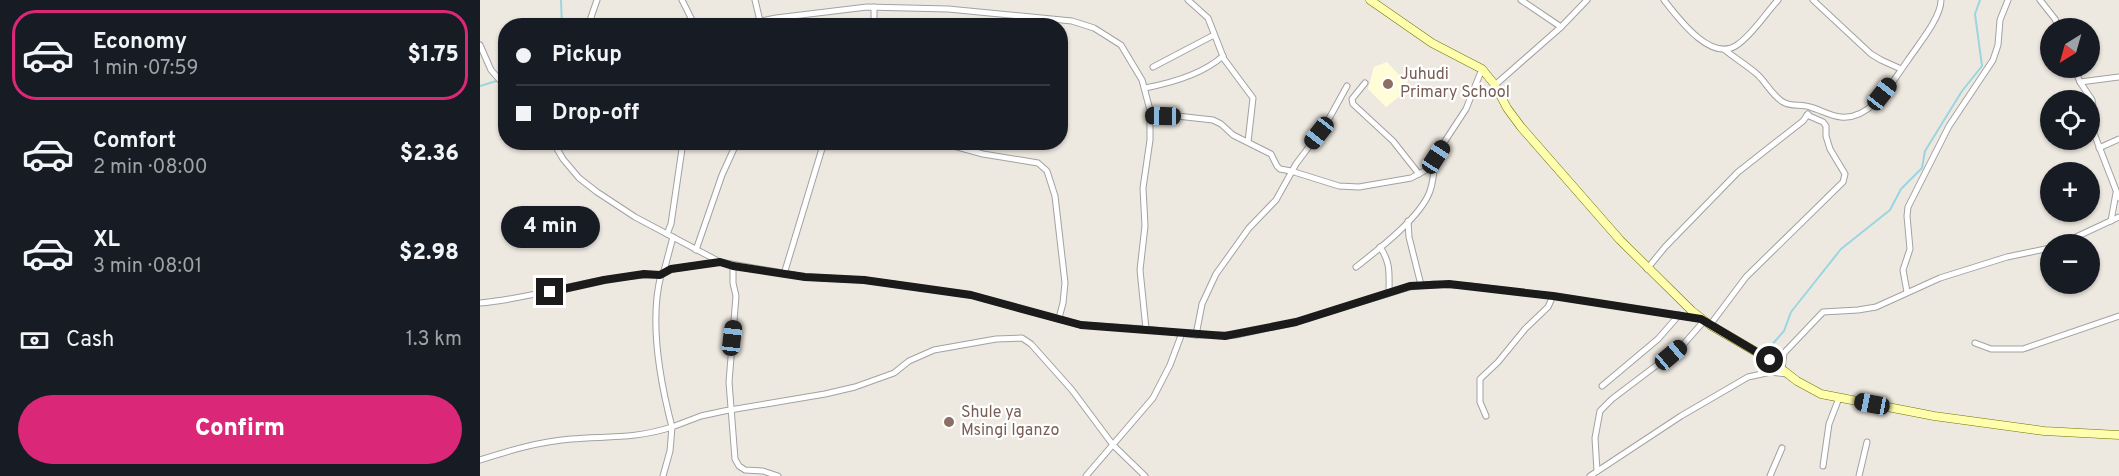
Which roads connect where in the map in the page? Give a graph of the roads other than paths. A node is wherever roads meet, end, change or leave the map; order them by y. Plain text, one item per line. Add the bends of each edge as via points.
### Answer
1 (597, 0) edge
2 (682, 0) edge
3 (755, 0) edge
4 (1188, 0) edge
5 (1370, 0) edge
6 (1587, 0) edge
7 (1664, 0) edge
8 (1778, 0) edge
9 (1813, 0) edge
10 (1941, 0) edge
11 (2008, 0) edge
12 (2040, 0) edge
13 (1526, 1) edge
14 (889, 3) edge
15 (874, 7) junction
16 (591, 18) edge
17 (691, 18) edge
18 (759, 18) edge
19 (784, 18) edge
20 (874, 18) edge
21 (1045, 18) edge
22 (2054, 18) edge
23 (1068, 21) edge
24 (1561, 27) junction
25 (1214, 35) junction
26 (480, 45) edge
27 (1725, 50) junction
28 (1223, 56) junction
29 (1154, 67) dead end
30 (1482, 69) junction
31 (1901, 69) junction
32 (2119, 77) edge
33 (498, 78) edge
34 (2078, 78) edge
35 (2080, 82) junction
36 (1365, 83) dead end
37 (1347, 86) dead end
38 (1495, 86) junction
39 (1145, 88) junction
40 (2085, 90) edge
41 (1809, 106) junction
42 (1150, 116) junction
43 (1807, 116) junction
44 (2119, 140) edge
45 (1248, 142) junction
46 (2100, 148) edge
47 (558, 150) edge
48 (682, 150) edge
49 (733, 150) edge
50 (822, 150) edge
51 (967, 150) edge
52 (2100, 150) edge
53 (1436, 157) junction
54 (1291, 171) junction
55 (1419, 174) junction
56 (2118, 195) edge
57 (2119, 217) edge
58 (1408, 221) junction
59 (2112, 221) junction
60 (2083, 234) edge
61 (670, 236) junction
62 (1380, 247) junction
63 (696, 250) junction
64 (2040, 250) edge
65 (720, 262) junction
66 (733, 266) junction
67 (1356, 267) dead end
68 (1647, 269) junction
69 (662, 273) junction
70 (784, 274) junction
71 (1421, 285) junction
72 (1389, 292) junction
73 (1907, 292) junction
74 (1553, 296) junction
75 (480, 303) edge
76 (1679, 315) junction
77 (2119, 316) edge
78 (1059, 318) junction
79 (1705, 322) junction
80 (1146, 328) junction
81 (1182, 333) junction
82 (1196, 335) junction
83 (1975, 343) dead end
84 (1782, 369) junction
85 (1797, 381) junction
86 (1602, 386) dead end
87 (1839, 398) junction
88 (731, 410) junction
89 (1486, 416) dead end
90 (672, 427) junction
91 (2119, 435) edge
92 (1867, 441) dead end
93 (1113, 445) junction
94 (1782, 448) dead end
95 (480, 460) edge
96 (1823, 466) dead end
97 (1597, 471) junction
98 (663, 476) edge
99 (778, 476) edge
100 (1086, 476) edge
101 (1145, 476) edge
102 (1590, 476) edge
103 (1770, 476) edge
104 (1859, 476) edge

1 - 16 street
2 - 17 street
3 - 18 street
4 - 25 street via 1208,18
5 - 30 street via 1432,43
6 - 24 street
7 - 27 street via 1708,45
8 - 27 street via 1745,38
9 - 31 street via 1871,54
10 - 31 street via 1938,14
11 - 73 street via 1993,60 1949,126 1908,207 1910,249 1903,270
12 - 22 street
13 - 24 street
14 - 15 street
14 - 21 street
15 - 19 street
15 - 20 street
23 - 39 street via 1094,28 1121,45
24 - 38 street
25 - 28 street
25 - 29 street
26 - 33 street
27 - 41 street via 1757,74 1782,102
28 - 39 street via 1212,65
28 - 45 street via 1253,98
30 - 38 street
30 - 53 street via 1466,109
31 - 41 street via 1875,103 1857,115 1838,117
32 - 35 street
34 - 35 street
35 - 40 street
36 - 55 street via 1352,99 1353,104 1393,141
37 - 54 street via 1330,118
38 - 68 street via 1521,127
39 - 42 street
41 - 43 street
42 - 45 street via 1213,120
42 - 80 street via 1140,270
43 - 68 street via 1738,172
43 - 79 street via 1826,126 1832,154 1845,174 1843,182
44 - 46 street
45 - 54 street via 1271,154 1280,169
47 - 61 street via 579,178
48 - 61 street
49 - 63 street
50 - 70 street
51 - 78 street via 1038,163 1047,171 1054,195 1065,283
52 - 56 street
53 - 55 street
53 - 58 street via 1431,190
54 - 55 street via 1350,188 1400,181
54 - 82 street via 1276,200 1249,228 1213,279 1202,304
56 - 59 street
57 - 59 street
58 - 62 street
58 - 71 street
59 - 60 street
61 - 63 street
61 - 69 street
62 - 67 street
62 - 72 street via 1388,261
63 - 65 street
64 - 73 street via 1978,266
65 - 66 street
65 - 69 street
66 - 70 street
66 - 88 street via 736,296
68 - 79 street
69 - 75 street
69 - 90 street via 656,316 663,391
70 - 78 street via 950,291
71 - 72 street
71 - 74 street via 1460,285
72 - 82 street via 1257,331
73 - 84 street via 1869,309 1823,312 1786,350
74 - 76 street
74 - 89 street via 1548,307 1480,379 1480,402
76 - 79 street
76 - 86 street via 1658,339
77 - 83 street via 2023,349 1991,349
78 - 80 street via 1081,325
79 - 84 street
79 - 97 street via 1682,346 1600,411 1595,438
80 - 81 street
81 - 82 street
81 - 93 street via 1153,398
84 - 85 street
85 - 87 street via 1821,394
85 - 97 street via 1786,374 1771,372 1748,377
87 - 91 street via 1997,426
87 - 96 street via 1829,424
88 - 90 street
88 - 93 street via 855,387 894,373 934,350 1022,338 1072,390
88 - 99 street via 739,466
90 - 95 street via 643,435 533,444
90 - 98 street
92 - 104 street
93 - 100 street
93 - 101 street
94 - 103 street
97 - 102 street

